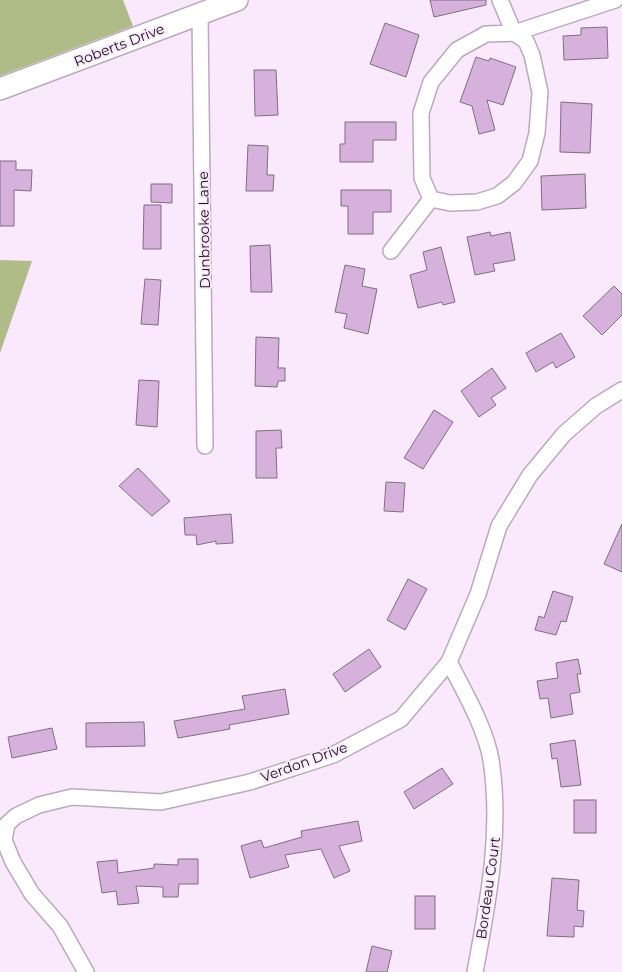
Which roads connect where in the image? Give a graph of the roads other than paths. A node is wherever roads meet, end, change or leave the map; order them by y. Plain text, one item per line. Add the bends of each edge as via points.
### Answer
1 (237, 0) edge
2 (500, 0) edge
3 (615, 0) edge
4 (200, 14) junction
5 (514, 33) junction
6 (0, 89) edge
7 (431, 199) junction
8 (391, 251) dead end
9 (622, 390) edge
10 (206, 446) dead end
11 (449, 662) junction
12 (86, 972) edge
13 (475, 972) edge

1 - 4 street, Roberts Drive
2 - 5 street
3 - 5 street
4 - 6 street, Roberts Drive
4 - 10 street, Dunbrooke Lane
5 - 7 street via 486,34 457,50 431,82 421,113 421,153 422,178
5 - 7 street via 526,40 540,92 537,133 530,161 514,183 497,196 477,202 450,203
7 - 8 street
9 - 11 street, Verdon Drive via 596,406 564,434 530,475 499,526 478,594
11 - 12 street, Verdon Drive via 401,719 333,755 250,782 161,802 72,797 39,805 16,816 7,824 4,840 13,862 32,894 60,926
11 - 13 street, Bordeau Court via 474,712 491,759 496,835

